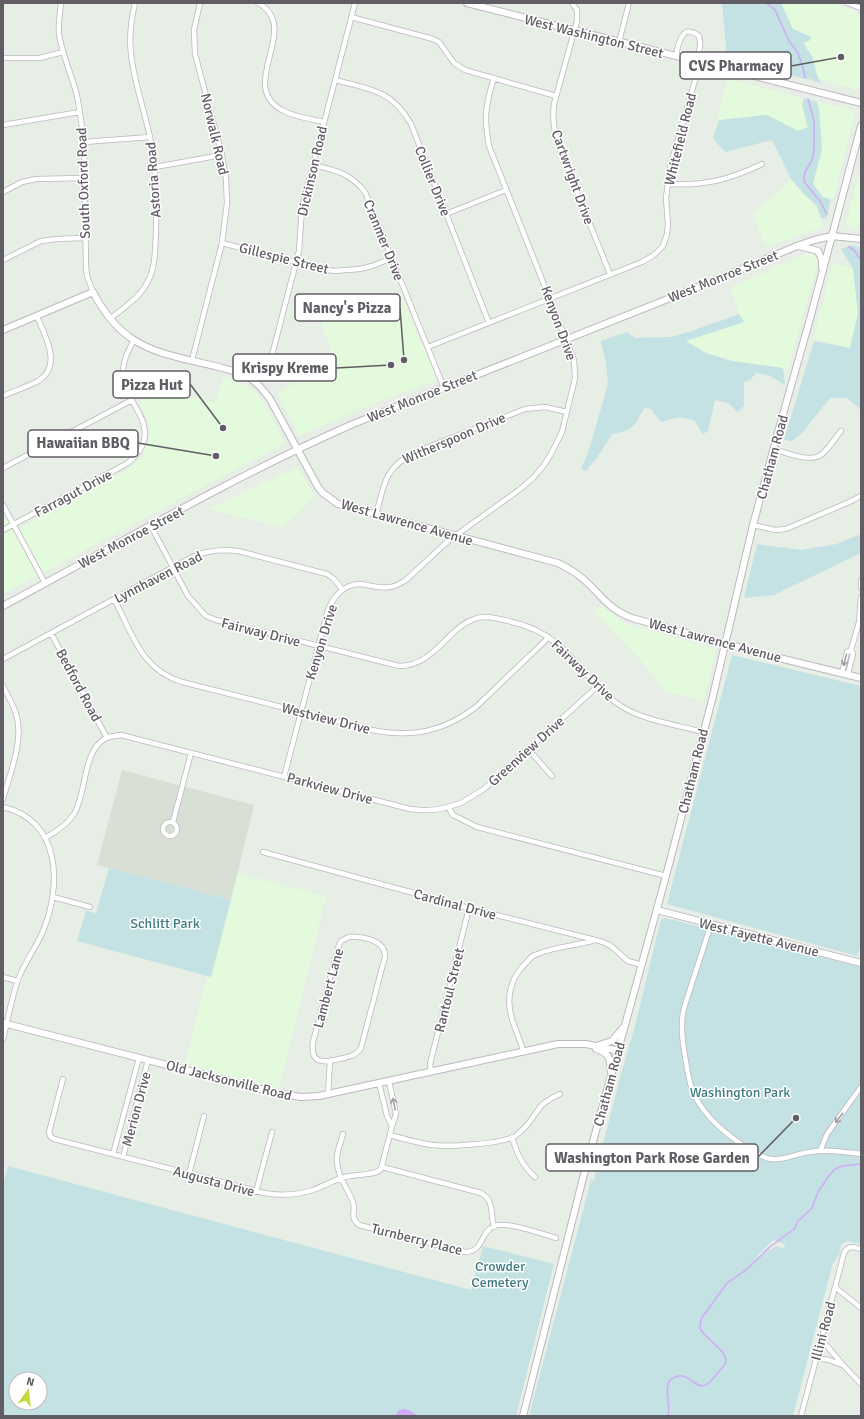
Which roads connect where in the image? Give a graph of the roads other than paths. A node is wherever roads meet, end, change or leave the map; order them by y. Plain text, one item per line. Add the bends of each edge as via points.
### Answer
1 (61, 3) edge
2 (134, 3) edge
3 (200, 3) edge
4 (258, 3) edge
5 (355, 3) edge
6 (467, 3) edge
7 (572, 3) edge
8 (629, 3) edge
9 (847, 3) edge
10 (861, 8) edge
11 (351, 17) junction
12 (575, 31) junction
13 (619, 42) junction
14 (63, 52) junction
15 (676, 56) junction
16 (3, 58) edge
17 (698, 62) junction
18 (494, 78) junction
19 (335, 80) junction
20 (556, 96) junction
21 (861, 103) edge
22 (80, 112) junction
23 (324, 122) junction
24 (3, 125) edge
25 (861, 126) edge
26 (150, 137) junction
27 (84, 142) junction
28 (222, 155) junction
29 (762, 164) dead end
30 (313, 165) junction
31 (155, 167) junction
32 (84, 178) junction
33 (667, 184) junction
34 (506, 190) junction
35 (3, 192) edge
36 (446, 214) junction
37 (832, 236) junction
38 (84, 238) junction
39 (861, 239) edge
40 (222, 243) junction
41 (797, 246) junction
42 (392, 258) junction
43 (3, 260) edge
44 (296, 262) junction
45 (610, 274) junction
46 (822, 274) junction
47 (93, 292) junction
48 (550, 298) junction
49 (37, 316) junction
50 (110, 319) junction
51 (489, 322) junction
52 (3, 330) edge
53 (134, 340) junction
54 (566, 340) junction
55 (428, 347) junction
56 (192, 360) junction
57 (255, 382) junction
58 (444, 388) junction
59 (3, 396) edge
60 (132, 400) junction
61 (566, 412) junction
62 (841, 431) dead end
63 (773, 449) junction
64 (297, 450) junction
65 (4, 468) edge
66 (861, 496) edge
67 (3, 504) edge
68 (376, 515) junction
69 (14, 524) junction
70 (754, 525) junction
71 (151, 526) junction
72 (3, 530) edge
73 (456, 536) junction
74 (173, 568) junction
75 (861, 581) edge
76 (45, 583) junction
77 (861, 587) edge
78 (342, 589) junction
79 (861, 597) edge
80 (114, 599) junction
81 (3, 606) edge
82 (51, 633) junction
83 (550, 637) junction
84 (725, 644) junction
85 (318, 646) junction
86 (3, 659) edge
87 (845, 674) junction
88 (861, 678) edge
89 (3, 686) edge
90 (598, 686) junction
91 (301, 712) junction
92 (703, 732) junction
93 (107, 738) junction
94 (528, 749) junction
95 (191, 753) junction
96 (552, 776) dead end
97 (284, 777) junction
98 (3, 799) edge
99 (3, 807) edge
100 (448, 807) junction
101 (173, 822) dead end
102 (45, 838) junction
103 (263, 852) dead end
104 (666, 876) junction
105 (52, 897) junction
106 (90, 907) dead end
107 (469, 908) junction
108 (657, 910) junction
109 (711, 924) junction
110 (593, 941) junction
111 (861, 963) edge
112 (642, 965) junction
113 (3, 977) edge
114 (17, 981) junction
115 (5, 1024) edge
116 (626, 1025) junction
117 (3, 1039) edge
118 (569, 1043) junction
119 (598, 1046) junction
120 (619, 1050) junction
121 (523, 1051) junction
122 (139, 1058) junction
123 (148, 1060) junction
124 (330, 1062) junction
125 (431, 1072) junction
126 (611, 1077) junction
127 (63, 1079) dead end
128 (389, 1081) junction
129 (379, 1083) junction
130 (861, 1087) edge
131 (328, 1094) junction
132 (560, 1094) dead end
133 (126, 1106) junction
134 (136, 1108) junction
135 (204, 1116) dead end
136 (392, 1126) junction
137 (272, 1132) dead end
138 (343, 1134) dead end
139 (390, 1136) junction
140 (512, 1138) junction
141 (820, 1150) junction
142 (113, 1154) junction
143 (861, 1154) edge
144 (123, 1157) junction
145 (382, 1166) junction
146 (189, 1174) junction
147 (535, 1177) dead end
148 (341, 1178) junction
149 (256, 1192) junction
150 (494, 1227) junction
151 (556, 1238) dead end
152 (861, 1249) edge
153 (835, 1287) junction
154 (861, 1308) edge
155 (821, 1340) junction
156 (816, 1358) junction
157 (843, 1365) junction
158 (861, 1384) edge
159 (523, 1416) edge
160 (800, 1416) edge

1 - 14 street, South Oxford Road via 59,26
2 - 26 street, Astoria Road via 131,54
3 - 28 street, Norwalk Road via 194,30 195,54
4 - 23 street via 269,12 274,23 275,35 264,79 266,92 272,102 282,110
5 - 11 street, Dickinson Road
6 - 12 street, West Washington Street
7 - 12 street, Cartwright Drive via 578,14
8 - 13 street
9 - 10 street
11 - 18 street via 427,36 439,42 450,59 465,70
11 - 19 street, Dickinson Road
12 - 13 street, West Washington Street
12 - 20 street, Cartwright Drive
13 - 15 street, West Washington Street
14 - 16 street via 40,58
14 - 22 street, South Oxford Road
15 - 17 street, West Washington Street
15 - 17 street, Whitefield Road via 682,36 693,32 699,36 701,43
17 - 21 street, West Washington Street
17 - 33 street, Whitefield Road
18 - 20 street
18 - 34 street, Kenyon Drive via 486,108 486,130 489,146
19 - 23 street, Dickinson Road
19 - 36 street, Collier Drive via 381,93 403,110 411,124
20 - 45 street, Cartwright Drive via 554,132
22 - 24 street
22 - 27 street, South Oxford Road
23 - 30 street, Dickinson Road
25 - 37 street, Chatham Road
26 - 27 street
26 - 31 street, Astoria Road
27 - 32 street, South Oxford Road
28 - 31 street
28 - 40 street, Norwalk Road via 227,203
29 - 33 street via 732,178 716,182 696,185
30 - 42 street, Cranmer Drive via 338,171 360,186 374,211
30 - 44 street, Dickinson Road via 302,208
31 - 50 street, Astoria Road via 157,214 152,272 140,294
32 - 35 street via 36,178
32 - 38 street, South Oxford Road
33 - 45 street, Whitefield Road via 668,225 663,246 648,259
34 - 36 street
34 - 48 street, Kenyon Drive
36 - 51 street, Collier Drive
37 - 39 street, West Monroe Street
37 - 41 street, West Monroe Street
37 - 46 street, Chatham Road
38 - 43 street via 41,241
38 - 47 street, South Oxford Road via 87,276
40 - 44 street, Gillespie Street
40 - 56 street, Norwalk Road
41 - 46 street via 820,252
41 - 54 street, West Monroe Street
42 - 44 street, Gillespie Street via 372,266 334,271
42 - 55 street, Cranmer Drive
44 - 57 street, Dickinson Road via 272,355
45 - 48 street, Whitefield Road
46 - 63 street, Chatham Road
47 - 49 street
47 - 50 street, West Lawrence Avenue
48 - 51 street, Whitefield Road
48 - 54 street, Kenyon Drive
49 - 52 street
49 - 59 street via 51,354 49,368 38,381
50 - 53 street, West Lawrence Avenue
51 - 55 street, Whitefield Road
53 - 56 street, West Lawrence Avenue via 157,351
53 - 60 street, Farragut Drive via 126,354 123,369 124,384
54 - 58 street, West Monroe Street
54 - 61 street, Kenyon Drive via 574,360 575,378
55 - 58 street, Cranmer Drive
56 - 57 street, West Lawrence Avenue via 236,371
57 - 64 street, West Lawrence Avenue via 270,399
58 - 64 street, West Monroe Street via 370,417
60 - 65 street
60 - 69 street, Farragut Drive via 145,429 142,446 134,458
61 - 68 street, Witherspoon Drive via 545,407 525,409 413,453 398,462 389,473
61 - 73 street, Kenyon Drive via 558,440 539,471 519,490
62 - 63 street via 820,456 806,458
63 - 70 street, Chatham Road
64 - 68 street, West Lawrence Avenue via 323,494 338,504
64 - 71 street, West Monroe Street
66 - 70 street via 786,529 775,530
67 - 69 street
68 - 73 street, West Lawrence Avenue
69 - 72 street, Farragut Drive
69 - 76 street
70 - 84 street, Chatham Road
71 - 74 street, Fairway Drive
71 - 76 street, West Monroe Street
73 - 78 street, Kenyon Drive via 398,585 384,588 359,584
73 - 84 street, West Lawrence Avenue via 558,563 582,578 605,603 624,616
74 - 78 street, Lynnhaven Road via 204,552 229,550 327,574
74 - 80 street, Lynnhaven Road
74 - 85 street, Fairway Drive via 188,596 206,616
75 - 77 street
76 - 81 street, West Monroe Street
78 - 85 street, Kenyon Drive via 329,607
79 - 87 street via 859,622 851,650 853,654
80 - 82 street, Lynnhaven Road
80 - 91 street, Westview Drive via 143,655 157,670 182,682
82 - 86 street, Lynnhaven Road
82 - 93 street, Bedford Road
83 - 85 street, Fairway Drive via 517,622 490,617 477,618 462,626 425,659 405,666
83 - 90 street, Fairway Drive via 561,645
83 - 91 street, Westview Drive via 466,715 425,732 382,732
84 - 87 street, West Lawrence Avenue
84 - 92 street, Chatham Road
85 - 91 street, Kenyon Drive
87 - 88 street, West Lawrence Avenue
89 - 98 street via 11,700 18,732 18,743
90 - 92 street, Fairway Drive via 614,702 630,711
90 - 94 street, Greenview Drive
91 - 97 street, Kenyon Drive
92 - 104 street, Chatham Road
93 - 95 street, Parkview Drive via 121,735
93 - 102 street via 98,745 91,756 74,814 64,827
94 - 96 street
94 - 100 street, Greenview Drive via 484,789 461,803
95 - 97 street, Parkview Drive
95 - 101 street
97 - 100 street, Parkview Drive via 410,810 437,810
99 - 102 street via 25,816 36,825
100 - 104 street via 453,815 477,827
102 - 105 street via 53,861 55,882
103 - 107 street, Cardinal Drive
104 - 108 street, Chatham Road
105 - 106 street
105 - 114 street via 43,929
107 - 110 street, Cardinal Drive
107 - 125 street, Rantoul Street via 430,1064
108 - 109 street, West Fayette Avenue
108 - 112 street, Chatham Road
109 - 111 street, West Fayette Avenue
109 - 141 street via 682,1018 684,1052 694,1094 701,1107 722,1129 767,1158 781,1159
110 - 112 street, Cardinal Drive via 608,944 628,961
110 - 121 street via 533,955 514,977 510,1008
112 - 116 street, Chatham Road
113 - 114 street
114 - 115 street
115 - 117 street
115 - 122 street, Old Jacksonville Road
116 - 119 street via 614,1039
116 - 120 street, Chatham Road
118 - 119 street, Old Jacksonville Road
118 - 121 street, Old Jacksonville Road
118 - 126 street via 606,1053 609,1057
119 - 120 street, Old Jacksonville Road
120 - 126 street, Chatham Road
121 - 125 street, Old Jacksonville Road
122 - 123 street, Old Jacksonville Road
122 - 133 street, Merion Drive
123 - 131 street, Old Jacksonville Road via 284,1095 309,1097
123 - 134 street, Merion Drive
124 - 124 street, Lambert Lane via 356,1054 361,1048 385,955 380,946 356,936 348,937 339,945 313,1047 317,1060
124 - 131 street
125 - 128 street, Old Jacksonville Road
126 - 159 street, Chatham Road
127 - 142 street, Augusta Drive via 49,1137
128 - 129 street, Old Jacksonville Road
136 -> 128 street via 396,1114
129 - 131 street, Old Jacksonville Road
129 - 136 street
130 -> 141 street via 830,1130
132 - 140 street via 542,1105 526,1127
133 - 134 street
133 - 142 street, Merion Drive
134 - 144 street, Merion Drive
135 - 146 street
136 - 139 street
137 - 149 street
138 - 148 street, Turnberry Place via 337,1156
139 - 140 street via 442,1146
139 - 145 street
140 - 147 street via 522,1163
141 - 143 street
142 - 144 street, Augusta Drive
144 - 146 street, Augusta Drive
145 - 148 street, Augusta Drive via 379,1172
145 - 150 street via 485,1195 491,1204
146 - 149 street, Augusta Drive
148 - 149 street, Augusta Drive via 313,1190 295,1194 272,1195
148 - 150 street, Turnberry Place via 353,1204 354,1219 363,1226 465,1252 476,1249 487,1232
150 - 151 street via 509,1226
152 - 153 street, Illini Road via 847,1248
153 - 154 street
153 - 155 street, Illini Road
155 - 156 street, Illini Road
155 - 157 street
156 - 157 street
156 - 160 street, Illini Road
157 - 158 street

